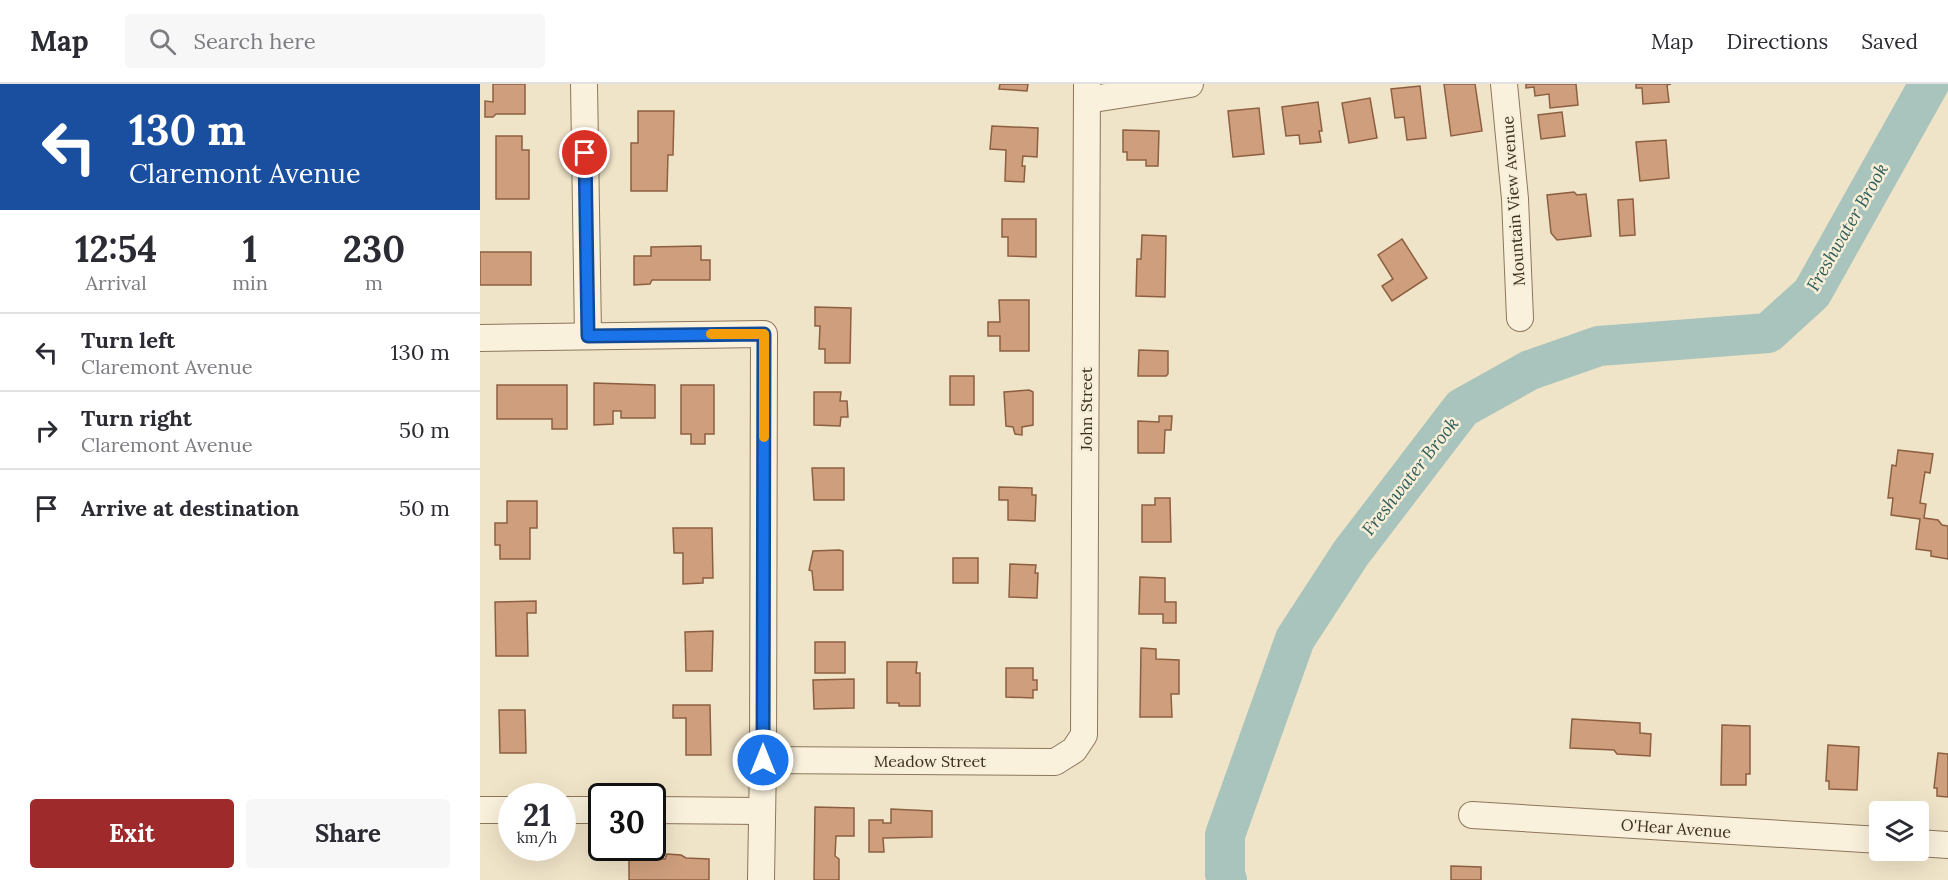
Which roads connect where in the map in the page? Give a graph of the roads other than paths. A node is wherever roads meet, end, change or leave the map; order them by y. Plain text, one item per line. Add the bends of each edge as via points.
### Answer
1 (584, 84) edge
2 (1190, 84) edge
3 (1504, 84) edge
4 (1087, 92) edge
5 (1520, 318) dead end
6 (588, 336) junction
7 (480, 338) edge
8 (1084, 735) joint
9 (763, 760) junction
10 (480, 810) edge
11 (498, 810) edge
12 (666, 810) edge
13 (761, 811) junction
14 (1472, 815) dead end
15 (1869, 839) edge
16 (1929, 844) edge
17 (1948, 845) edge
18 (761, 880) edge

1 - 6 street
2 - 4 street
3 - 5 street, Mountain View Avenue via 1515,199
4 - 8 street, John Street
6 - 7 street
6 - 9 street via 764,334
8 - 9 street, Meadow Street via 1074,750 1055,762
9 - 13 street
10 - 11 street
12 - 13 street
13 - 18 street
14 - 15 street, O'Hear Avenue
16 - 17 street

